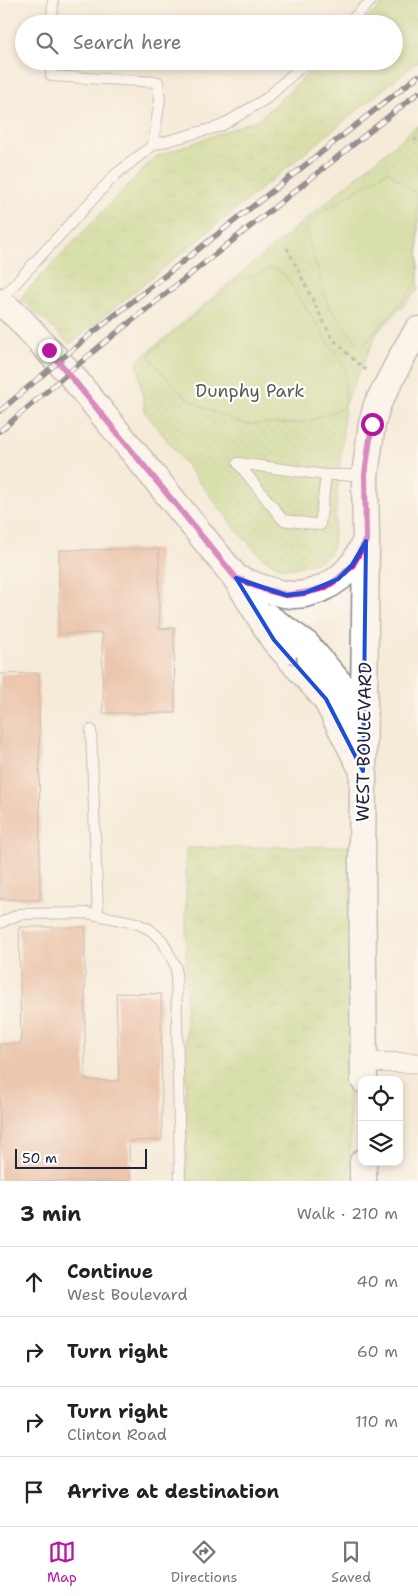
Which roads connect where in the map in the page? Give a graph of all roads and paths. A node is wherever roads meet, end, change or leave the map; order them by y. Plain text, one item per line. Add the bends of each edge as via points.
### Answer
1 (53, 0) edge
2 (372, 0) edge
3 (52, 15) edge
4 (356, 15) edge
5 (51, 70) edge
6 (297, 70) edge
7 (414, 138) dead end
8 (418, 143) edge
9 (153, 145) junction
10 (287, 248) dead end
11 (0, 301) edge
12 (418, 330) edge
13 (366, 370) dead end
14 (365, 474) junction
15 (326, 475) junction
16 (366, 541) junction
17 (236, 578) junction
18 (336, 694) junction
19 (364, 719) junction
20 (91, 730) dead end
21 (363, 771) junction
22 (98, 915) junction
23 (0, 923) edge
24 (418, 1063) edge
25 (364, 1071) edge
26 (363, 1166) edge
27 (180, 1181) edge
28 (363, 1181) edge

1 - 3 lane
2 - 4 lane
5 - 9 lane via 51,76 158,82 160,99
6 - 9 lane via 267,98 221,126
7 - 8 path
9 - 11 lane via 115,176
10 - 13 path via 331,337
11 - 17 street via 49,350
12 - 14 street, WEST BOULEVARD via 377,405
14 - 15 lane
14 - 16 street, WEST BOULEVARD
15 - 15 lane via 301,472 238,463 284,520 320,525
16 - 17 street via 352,566 324,588 286,595
16 - 19 street, WEST BOULEVARD
17 - 18 street via 256,609 306,644
18 - 19 street
18 - 21 street
19 - 21 street, WEST BOULEVARD
20 - 22 lane
21 - 25 street, WEST BOULEVARD
22 - 23 lane via 20,914
22 - 27 lane via 136,923 148,929 162,940 176,966
24 - 25 street
26 - 28 street

